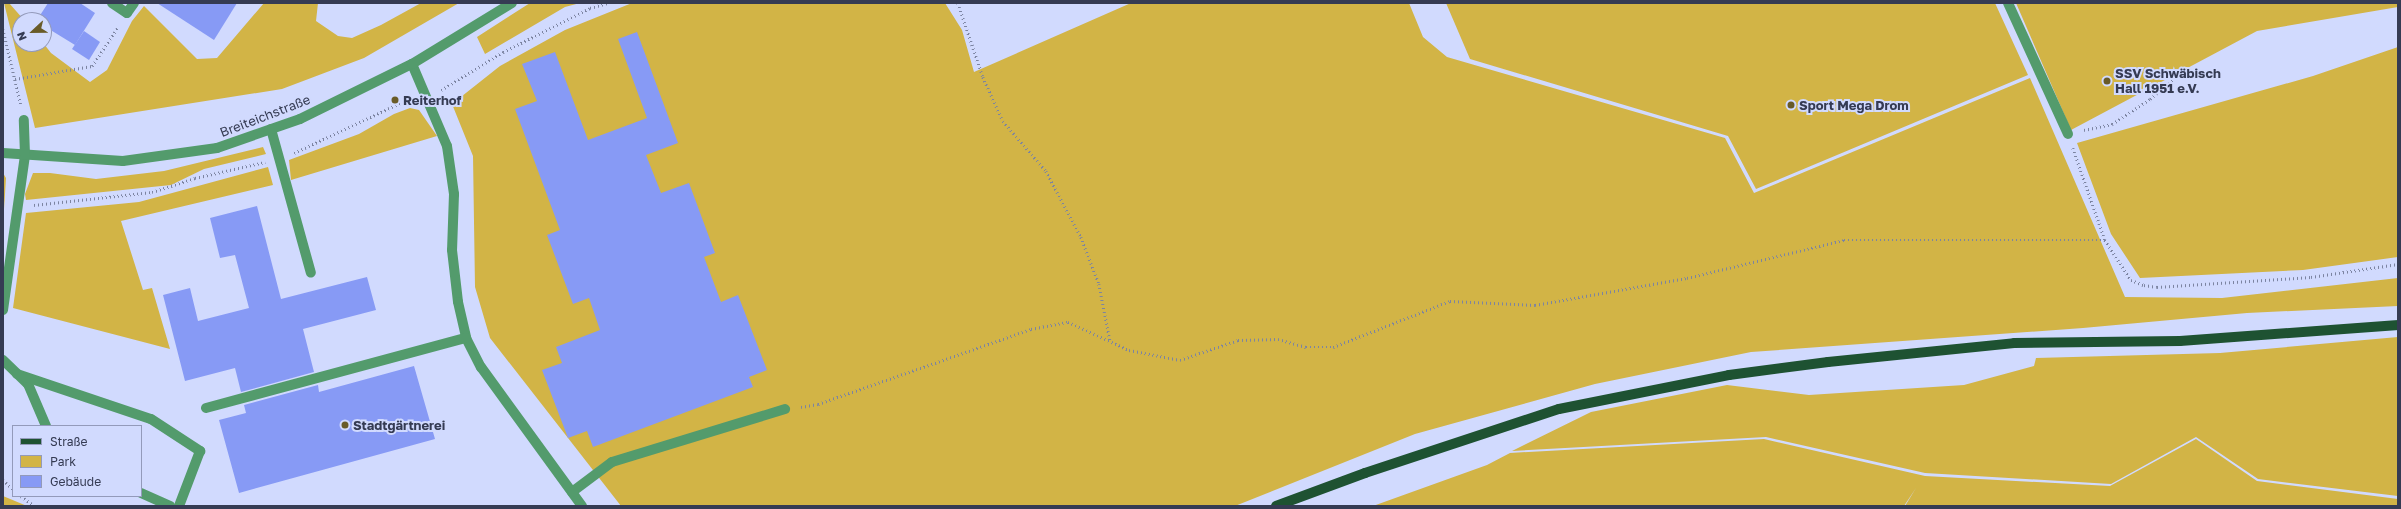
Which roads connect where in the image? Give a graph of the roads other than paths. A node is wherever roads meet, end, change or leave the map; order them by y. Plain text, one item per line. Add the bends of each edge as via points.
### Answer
1 (112, 3) edge
2 (134, 3) edge
3 (512, 3) edge
4 (2008, 3) edge
5 (412, 64) junction
6 (24, 120) road end
7 (271, 129) junction
8 (2068, 134) road end
9 (3, 153) edge
10 (25, 155) junction
11 (311, 273) dead end
12 (3, 310) edge
13 (2398, 325) edge
14 (466, 338) junction
15 (3, 360) edge
16 (17, 374) junction
17 (206, 408) dead end
18 (785, 409) road end
19 (46, 425) edge
20 (572, 492) junction
21 (142, 493) edge
22 (170, 506) edge
23 (178, 506) edge
24 (582, 506) edge
25 (1276, 506) edge

1 - 2 street via 127,13
3 - 5 street, Breiteichstraße
4 - 8 street
5 - 7 street, Breiteichstraße via 300,119
5 - 14 street via 447,146 454,194 452,250 458,302
6 - 10 street
7 - 10 street, Breiteichstraße via 217,148 123,160
7 - 11 street
9 - 10 street, Breiteichstraße
10 - 12 street
13 - 25 main road via 2180,341 2014,343 1729,375 1559,409 1365,473
14 - 17 street
14 - 20 street via 481,367
15 - 16 street
16 - 19 street via 28,384
16 - 23 street via 151,419 200,451
18 - 20 street via 612,462
20 - 24 street
21 - 22 street

